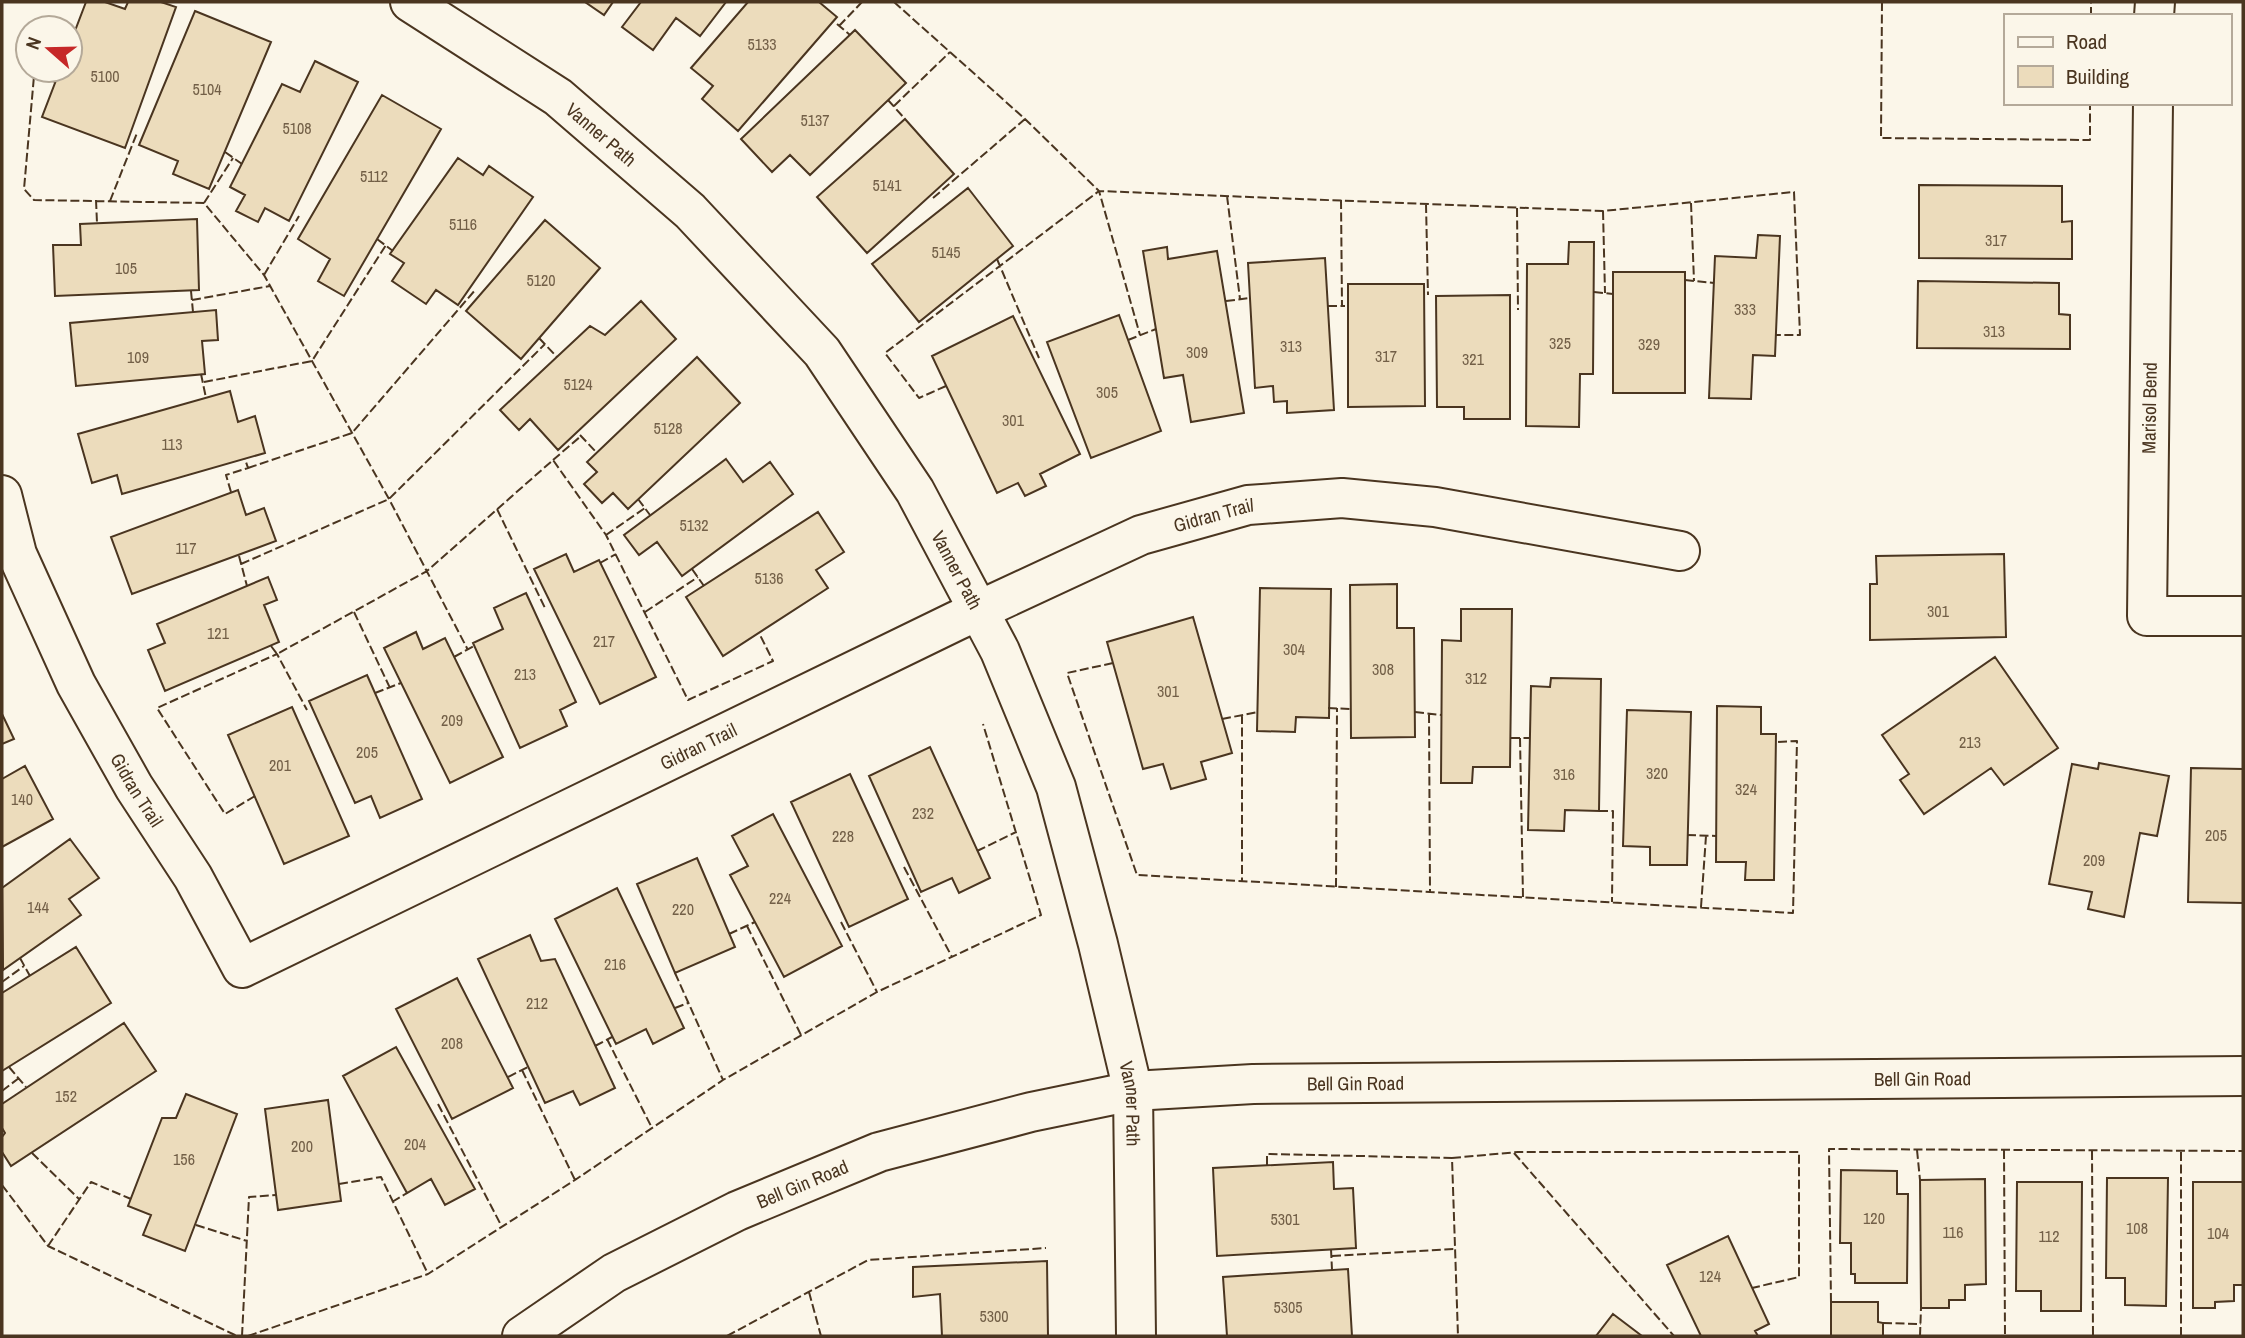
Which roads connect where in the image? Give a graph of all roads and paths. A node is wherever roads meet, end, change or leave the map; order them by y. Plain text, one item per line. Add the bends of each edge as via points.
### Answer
1 (410, 2) edge
2 (2153, 105) edge
3 (2, 495) edge
4 (1680, 551) dead end
5 (978, 610) junction
6 (2243, 616) edge
7 (2243, 1076) edge
8 (1133, 1091) junction
9 (522, 1336) edge
10 (1136, 1336) edge

1 - 5 street, Vanner Path via 558,97 690,211 822,352 915,491
2 - 6 street, Marisol Bend via 2147,616
3 - 5 street, Gidran Trail via 17,554 76,684 134,787 193,877 242,968
4 - 5 street, Gidran Trail via 1422,505 1342,498 1248,505 1141,535
5 - 8 street, Vanner Path via 1000,651 1056,787
7 - 8 street, Bell Gin Road via 1253,1084
8 - 9 street, Bell Gin Road via 879,1152 737,1211 614,1273
8 - 10 street, Vanner Path

